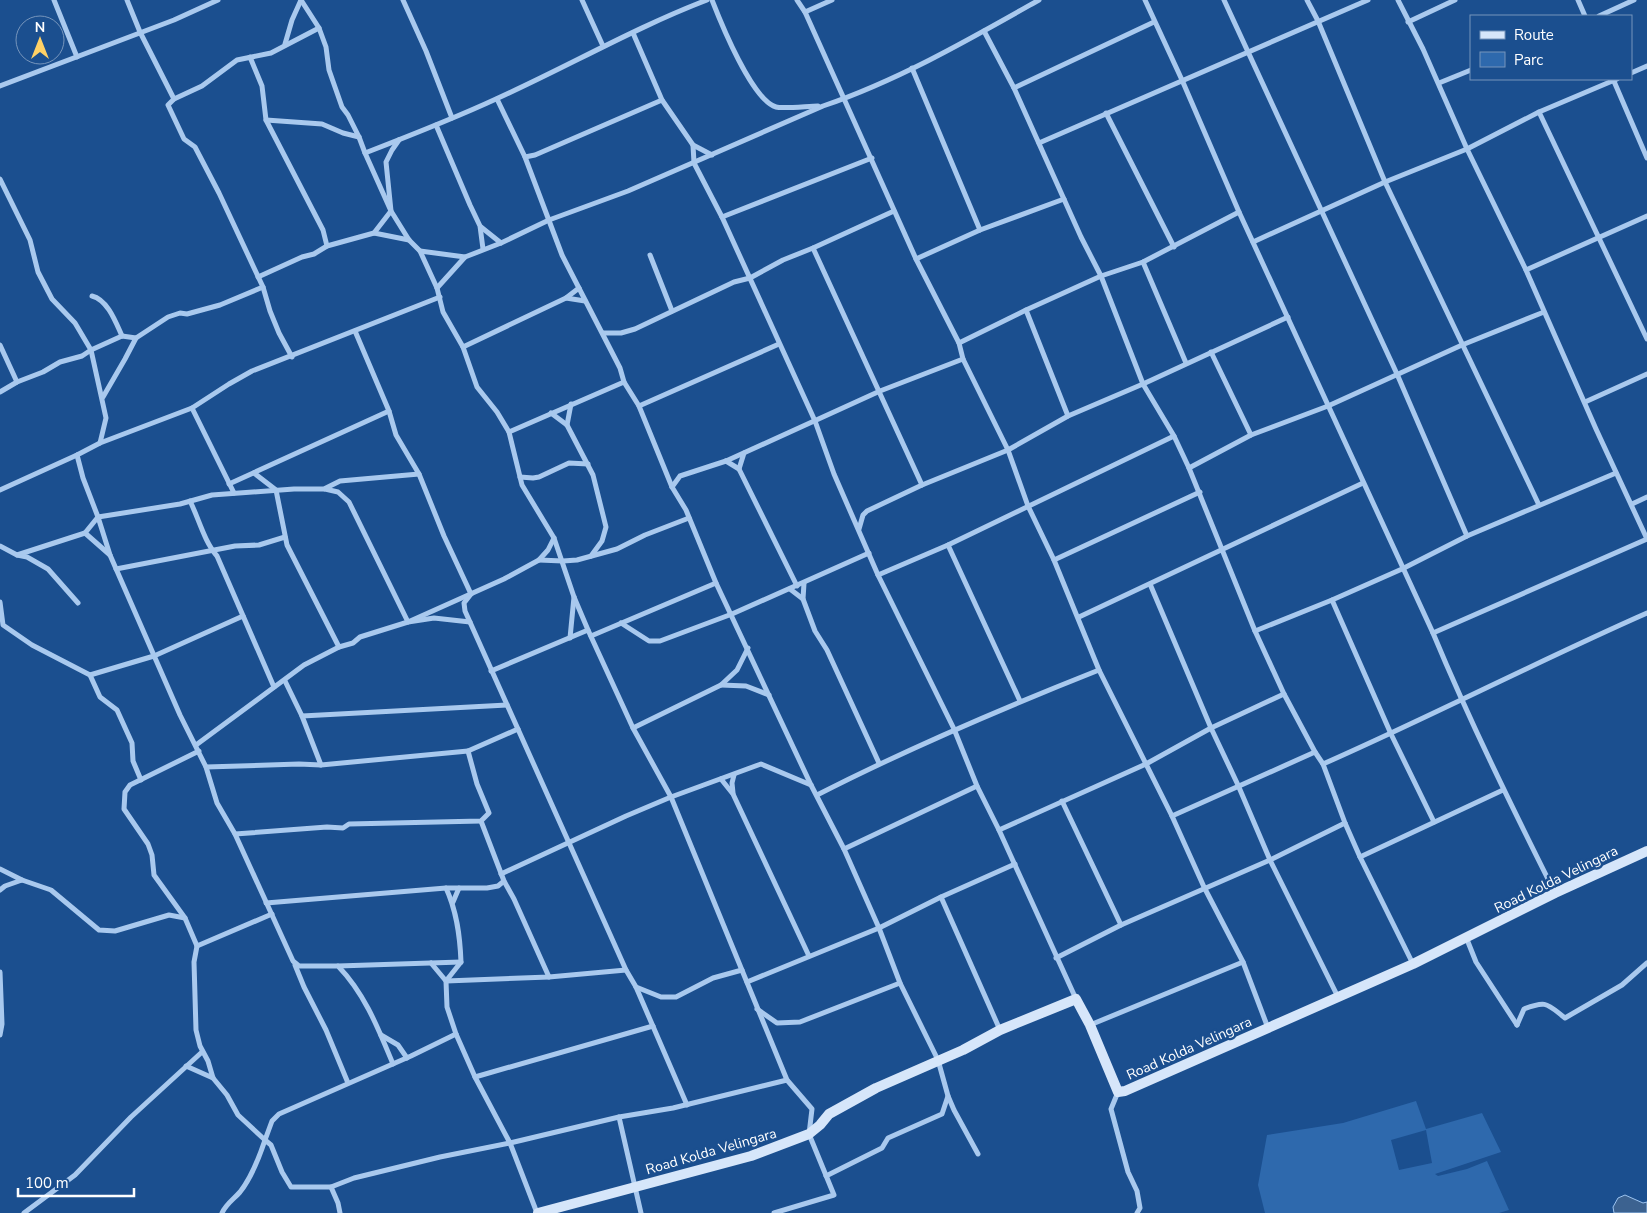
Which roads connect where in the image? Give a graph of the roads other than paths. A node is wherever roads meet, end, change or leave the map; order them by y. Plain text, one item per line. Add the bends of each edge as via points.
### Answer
1 (54, 0) edge
2 (127, 0) edge
3 (218, 0) edge
4 (301, 0) edge
5 (403, 0) edge
6 (582, 0) edge
7 (707, 0) edge
8 (712, 0) edge
9 (797, 0) edge
10 (832, 0) edge
11 (1039, 0) edge
12 (1145, 0) edge
13 (1224, 0) edge
14 (1307, 0) edge
15 (1368, 0) edge
16 (1398, 0) edge
17 (1455, 0) edge
18 (1578, 0) edge
19 (1634, 0) edge
20 (805, 12) junction
21 (1585, 15) edge
22 (1601, 15) edge
23 (1318, 21) junction
24 (1154, 22) junction
25 (1408, 22) junction
26 (319, 28) junction
27 (984, 31) junction
28 (140, 32) junction
29 (633, 33) junction
30 (285, 44) junction
31 (603, 46) junction
32 (1248, 51) junction
33 (77, 56) junction
34 (250, 57) junction
35 (1647, 66) edge
36 (912, 68) junction
37 (1470, 70) edge
38 (1632, 73) edge
39 (1182, 80) junction
40 (1613, 80) edge
41 (1615, 80) edge
42 (1439, 83) junction
43 (0, 86) edge
44 (1014, 88) junction
45 (174, 99) junction
46 (497, 99) junction
47 (844, 99) junction
48 (662, 100) junction
49 (823, 106) junction
50 (1539, 112) junction
51 (1106, 113) junction
52 (452, 118) junction
53 (266, 120) junction
54 (436, 125) junction
55 (360, 137) junction
56 (400, 140) junction
57 (1647, 141) edge
58 (1039, 143) junction
59 (1641, 144) junction
60 (693, 145) junction
61 (1467, 149) junction
62 (365, 154) junction
63 (712, 155) junction
64 (525, 157) junction
65 (872, 158) junction
66 (1647, 158) edge
67 (694, 163) junction
68 (1, 182) edge
69 (1385, 182) junction
70 (1064, 199) junction
71 (391, 211) junction
72 (894, 211) junction
73 (1323, 211) junction
74 (1239, 212) junction
75 (1647, 216) edge
76 (722, 217) junction
77 (549, 220) junction
78 (480, 226) junction
79 (980, 230) junction
80 (374, 233) junction
81 (1600, 238) junction
82 (409, 240) junction
83 (1253, 242) junction
84 (501, 243) junction
85 (327, 246) junction
86 (1174, 247) junction
87 (813, 248) junction
88 (484, 249) junction
89 (420, 251) junction
90 (650, 255) dead end
91 (465, 257) junction
92 (916, 259) junction
93 (1143, 262) junction
94 (1526, 270) junction
95 (1102, 276) junction
96 (258, 277) junction
97 (750, 278) junction
98 (263, 287) junction
99 (438, 288) junction
100 (579, 288) junction
101 (92, 296) dead end
102 (440, 297) junction
103 (566, 298) junction
104 (585, 301) junction
105 (1026, 310) junction
106 (672, 311) junction
107 (1544, 312) junction
108 (1288, 317) junction
109 (355, 331) junction
110 (603, 333) junction
111 (122, 336) junction
112 (136, 338) junction
113 (1647, 339) edge
114 (959, 343) junction
115 (779, 344) junction
116 (1462, 345) junction
117 (0, 346) edge
118 (463, 347) junction
119 (91, 350) junction
120 (1211, 352) junction
121 (292, 356) junction
122 (963, 360) junction
123 (1186, 363) junction
124 (1397, 374) junction
125 (1647, 374) edge
126 (17, 382) junction
127 (624, 382) junction
128 (1143, 384) junction
129 (880, 391) junction
130 (0, 392) edge
131 (103, 397) junction
132 (1584, 402) junction
133 (571, 404) junction
134 (639, 406) junction
135 (1328, 406) junction
136 (192, 408) junction
137 (389, 411) junction
138 (551, 413) junction
139 (1068, 416) junction
140 (815, 421) junction
141 (567, 425) junction
142 (509, 432) junction
143 (1251, 435) junction
144 (1174, 436) junction
145 (100, 443) junction
146 (1008, 450) junction
147 (580, 453) junction
148 (744, 453) junction
149 (77, 456) junction
150 (726, 461) junction
151 (574, 462) junction
152 (588, 464) junction
153 (1189, 468) junction
154 (739, 469) junction
155 (1616, 472) junction
156 (254, 473) junction
157 (419, 474) junction
158 (520, 476) junction
159 (340, 481) junction
160 (1363, 483) junction
161 (229, 484) junction
162 (922, 485) junction
163 (672, 486) junction
164 (324, 489) junction
165 (0, 490) edge
166 (276, 490) junction
167 (338, 492) junction
168 (1200, 492) junction
169 (234, 493) junction
170 (1647, 497) edge
171 (190, 501) junction
172 (1632, 504) junction
173 (1539, 505) junction
174 (1028, 506) junction
175 (98, 517) junction
176 (689, 518) junction
177 (859, 529) junction
178 (85, 533) junction
179 (1467, 536) junction
180 (285, 537) junction
181 (554, 538) junction
182 (1647, 539) edge
183 (948, 545) junction
184 (0, 546) edge
185 (1224, 550) junction
186 (213, 552) junction
187 (869, 553) junction
188 (17, 555) junction
189 (110, 555) junction
190 (591, 556) junction
191 (539, 560) junction
192 (1054, 560) junction
193 (563, 562) junction
194 (116, 569) junction
195 (1402, 569) junction
196 (878, 575) junction
197 (716, 583) junction
198 (804, 583) junction
199 (1150, 584) junction
200 (797, 586) junction
201 (790, 589) junction
202 (471, 594) junction
203 (574, 597) junction
204 (803, 599) junction
205 (1332, 600) junction
206 (0, 602) edge
207 (78, 603) dead end
208 (1647, 613) edge
209 (732, 614) junction
210 (244, 616) junction
211 (1079, 617) junction
212 (408, 622) junction
213 (470, 622) junction
214 (621, 623) junction
215 (1255, 631) junction
216 (590, 633) junction
217 (1432, 633) junction
218 (570, 638) junction
219 (339, 647) junction
220 (748, 648) junction
221 (154, 656) junction
222 (1099, 670) junction
223 (491, 671) junction
224 (90, 675) junction
225 (285, 681) junction
226 (721, 685) junction
227 (274, 687) junction
228 (1284, 694) junction
229 (769, 695) junction
230 (1460, 699) junction
231 (1020, 701) junction
232 (507, 705) junction
233 (302, 716) junction
234 (633, 728) junction
235 (1211, 728) junction
236 (518, 729) junction
237 (954, 729) junction
238 (1391, 734) junction
239 (196, 745) junction
240 (199, 751) junction
241 (468, 751) junction
242 (1315, 752) junction
243 (879, 763) junction
244 (321, 764) junction
245 (1146, 764) junction
246 (1323, 764) junction
247 (206, 767) junction
248 (734, 775) junction
249 (721, 779) junction
250 (141, 780) junction
251 (811, 785) junction
252 (1238, 785) junction
253 (977, 786) junction
254 (1503, 790) junction
255 (732, 794) junction
256 (817, 795) junction
257 (671, 797) junction
258 (1062, 801) junction
259 (1172, 816) junction
260 (481, 821) junction
261 (1345, 822) junction
262 (1434, 822) junction
263 (999, 830) junction
264 (236, 834) junction
265 (568, 841) junction
266 (844, 849) junction
267 (1647, 851) edge
268 (1360, 858) junction
269 (1270, 860) junction
270 (1015, 864) junction
271 (0, 869) edge
272 (501, 874) junction
273 (22, 880) junction
274 (504, 881) junction
275 (1204, 887) junction
276 (446, 888) junction
277 (459, 888) junction
278 (0, 890) edge
279 (1555, 893) junction
280 (941, 897) junction
281 (266, 902) junction
282 (453, 902) junction
283 (272, 914) junction
284 (185, 918) junction
285 (1121, 925) junction
286 (879, 928) junction
287 (1466, 937) junction
288 (197, 946) junction
289 (808, 956) junction
290 (1056, 958) junction
291 (462, 962) junction
292 (1243, 962) junction
293 (431, 963) junction
294 (1647, 963) edge
295 (1413, 964) junction
296 (295, 965) junction
297 (338, 966) junction
298 (626, 970) junction
299 (742, 970) junction
300 (0, 972) edge
301 (549, 977) junction
302 (446, 981) junction
303 (747, 982) junction
304 (900, 983) junction
305 (636, 988) junction
306 (1338, 997) junction
307 (1076, 999) junction
308 (756, 1009) junction
309 (653, 1026) junction
310 (1090, 1026) junction
311 (1268, 1028) junction
312 (1000, 1030) junction
313 (456, 1034) junction
314 (381, 1035) junction
315 (0, 1036) edge
316 (202, 1052) junction
317 (407, 1058) junction
318 (938, 1060) junction
319 (393, 1064) junction
320 (186, 1066) junction
321 (476, 1077) junction
322 (213, 1078) junction
323 (786, 1080) junction
324 (348, 1083) junction
325 (1118, 1092) junction
326 (948, 1096) junction
327 (687, 1105) junction
328 (619, 1117) junction
329 (809, 1134) junction
330 (265, 1140) junction
331 (510, 1143) junction
332 (978, 1154) dead end
333 (826, 1176) junction
334 (636, 1186) junction
335 (331, 1187) junction
336 (24, 1213) edge
337 (222, 1213) edge
338 (340, 1213) edge
339 (538, 1213) edge
340 (641, 1213) edge
341 (774, 1213) edge
342 (1137, 1213) edge

1 - 33 street
2 - 28 street
3 - 28 street
4 - 26 street
4 - 30 street
5 - 52 street
6 - 31 street
7 - 29 street
8 - 49 street via 735,54 761,97 776,107
9 - 20 street
10 - 20 street
11 - 27 street
12 - 24 street
13 - 32 street
14 - 23 street
15 - 23 street
16 - 25 street
17 - 25 street
18 - 21 street
19 - 22 street
20 - 47 street
23 - 32 street
23 - 69 street
24 - 39 street
24 - 44 street
25 - 42 street
26 - 30 street
26 - 55 street via 326,47 328,70 342,107
27 - 36 street
27 - 44 street
28 - 33 street
28 - 45 street
29 - 31 street
29 - 48 street
30 - 34 street via 270,53
31 - 46 street
32 - 39 street
32 - 73 street
33 - 43 street
34 - 45 street via 237,60 202,86
34 - 53 street via 262,86
35 - 38 street
36 - 47 street
36 - 79 street
37 - 42 street
39 - 51 street
39 - 74 street
40 - 50 street
41 - 59 street
42 - 61 street
44 - 58 street
45 - 96 street via 168,105 184,139 198,153
46 - 52 street
46 - 64 street
47 - 49 street
47 - 65 street
48 - 60 street
48 - 64 street
49 - 63 street
50 - 61 street
50 - 81 street
51 - 58 street
51 - 86 street
52 - 54 street
53 - 55 street via 322,124
53 - 85 street via 324,230
54 - 56 street
54 - 78 street
55 - 62 street
56 - 62 street
56 - 71 street via 386,162
57 - 59 street
58 - 70 street
59 - 66 street
60 - 63 street
60 - 67 street
61 - 69 street
61 - 94 street
62 - 71 street
63 - 67 street
64 - 77 street
65 - 72 street
65 - 76 street
67 - 76 street
67 - 77 street
68 - 119 street via 30,240 38,272 52,299 76,323
69 - 73 street
69 - 116 street
70 - 79 street
70 - 95 street
71 - 80 street
71 - 82 street
72 - 87 street
72 - 92 street
73 - 83 street
73 - 124 street
74 - 83 street
74 - 86 street
75 - 81 street
76 - 97 street
77 - 84 street
77 - 100 street
78 - 84 street
78 - 88 street
79 - 92 street
80 - 82 street
80 - 85 street
81 - 94 street
81 - 113 street
82 - 89 street
83 - 108 street
84 - 88 street
85 - 96 street
86 - 93 street
87 - 97 street
87 - 129 street
88 - 91 street
89 - 91 street
89 - 99 street
90 - 106 street
91 - 99 street
92 - 114 street
93 - 95 street
93 - 123 street
94 - 107 street
95 - 105 street
95 - 128 street
96 - 98 street
97 - 106 street via 734,282
97 - 115 street
98 - 112 street via 220,305 168,317
98 - 121 street via 270,311
99 - 102 street
100 - 103 street
100 - 104 street
101 - 111 street via 106,306
102 - 109 street
102 - 118 street via 443,312
103 - 104 street
103 - 118 street
104 - 110 street
105 - 114 street
105 - 139 street
106 - 110 street via 635,329
107 - 116 street
107 - 132 street
108 - 120 street
108 - 135 street
109 - 121 street
109 - 137 street
110 - 127 street
111 - 112 street
111 - 119 street
112 - 131 street
114 - 122 street
115 - 134 street
115 - 140 street
116 - 124 street
116 - 173 street
117 - 126 street
118 - 142 street via 477,387
119 - 126 street
119 - 131 street
120 - 123 street
120 - 143 street
121 - 136 street via 252,371
122 - 129 street
122 - 146 street
123 - 128 street
124 - 135 street
124 - 179 street
125 - 132 street
126 - 130 street
127 - 133 street
127 - 134 street
128 - 139 street
128 - 144 street
129 - 140 street
129 - 162 street
131 - 145 street via 106,418
132 - 155 street
133 - 138 street
133 - 141 street
134 - 163 street
135 - 143 street
135 - 160 street
136 - 145 street
136 - 161 street
137 - 156 street
137 - 157 street via 396,434
138 - 141 street
138 - 142 street
139 - 146 street
140 - 148 street
140 - 177 street
141 - 147 street
142 - 158 street
143 - 153 street
144 - 153 street
144 - 174 street
145 - 149 street
146 - 162 street
146 - 174 street
147 - 151 street
147 - 152 street
148 - 150 street
148 - 154 street
149 - 165 street
149 - 175 street
150 - 154 street
150 - 163 street via 680,476
151 - 152 street
151 - 158 street via 539,477
152 - 190 street via 606,527 602,541
153 - 168 street
154 - 200 street
155 - 172 street
155 - 173 street
156 - 161 street
156 - 166 street
157 - 159 street
157 - 202 street
158 - 181 street
159 - 164 street
159 - 167 street
160 - 185 street
160 - 195 street
161 - 169 street
162 - 177 street via 867,511
163 - 176 street
164 - 166 street
164 - 167 street
166 - 169 street
166 - 180 street
167 - 212 street via 349,502
168 - 185 street
168 - 192 street
169 - 171 street
170 - 172 street
171 - 175 street
171 - 186 street
172 - 182 street
173 - 179 street
174 - 183 street
174 - 192 street
175 - 178 street
175 - 189 street
176 - 190 street via 617,549
176 - 197 street
177 - 187 street
178 - 188 street
178 - 189 street
179 - 195 street
180 - 186 street via 259,545 235,546
180 - 219 street
181 - 191 street
181 - 193 street
182 - 217 street
183 - 196 street
183 - 231 street
184 - 188 street
185 - 199 street
185 - 215 street
186 - 194 street
186 - 210 street
187 - 196 street
187 - 198 street
188 - 207 street via 48,569
189 - 194 street
190 - 193 street
191 - 193 street
191 - 202 street
192 - 211 street
193 - 203 street
194 - 221 street
195 - 205 street
195 - 217 street
196 - 237 street
197 - 209 street
197 - 214 street
198 - 200 street
198 - 204 street
199 - 211 street
199 - 235 street
200 - 201 street
201 - 204 street
201 - 209 street
202 - 212 street
202 - 213 street via 464,604
203 - 216 street
203 - 218 street
204 - 243 street via 815,631 827,650
205 - 215 street
205 - 238 street
206 - 224 street via 4,624 32,645
208 - 230 street
209 - 214 street via 654,642
209 - 220 street
210 - 221 street
210 - 227 street
211 - 222 street
212 - 213 street via 434,618
212 - 219 street
213 - 223 street
214 - 216 street
215 - 228 street
216 - 218 street
216 - 234 street
217 - 230 street
218 - 223 street
219 - 225 street via 304,665
220 - 226 street via 737,670
220 - 229 street
221 - 224 street
221 - 239 street
222 - 231 street
222 - 245 street
223 - 232 street
224 - 250 street via 100,697 117,710 132,743 133,761
225 - 227 street
225 - 233 street
226 - 229 street via 746,686
226 - 234 street
227 - 239 street
228 - 235 street
228 - 242 street
229 - 251 street
230 - 238 street
230 - 254 street
231 - 237 street
232 - 233 street
232 - 236 street
233 - 244 street
234 - 257 street
235 - 245 street
235 - 252 street
236 - 241 street
236 - 265 street
237 - 243 street
237 - 253 street
238 - 246 street
238 - 262 street
239 - 240 street
240 - 247 street
240 - 250 street
241 - 244 street
241 - 260 street via 489,813
242 - 246 street
242 - 252 street
243 - 256 street
244 - 247 street
245 - 258 street
245 - 259 street
246 - 261 street
247 - 264 street via 217,803
248 - 249 street
248 - 251 street via 761,764
248 - 255 street
249 - 255 street
249 - 257 street
250 - 284 street via 130,785 125,792 124,809 148,844 154,875
251 - 256 street
252 - 259 street
252 - 269 street
253 - 263 street
253 - 266 street
254 - 262 street
254 - 279 street
255 - 289 street
256 - 266 street
257 - 265 street
257 - 299 street
258 - 263 street
258 - 285 street
259 - 275 street
260 - 264 street via 348,824 343,828
260 - 272 street
261 - 268 street
261 - 269 street
262 - 268 street
263 - 270 street
264 - 281 street
265 - 272 street
265 - 298 street
266 - 286 street
267 - 279 main road, Road Kolda Velingara
268 - 295 street
269 - 275 street
269 - 306 street
270 - 280 street
270 - 290 street
271 - 273 street
272 - 274 street
273 - 278 street
273 - 284 street via 50,890 99,930 115,931 169,916
274 - 277 street via 487,888
274 - 301 street
275 - 285 street
275 - 292 street
276 - 277 street
276 - 281 street
276 - 282 street
277 - 282 street
279 - 287 main road, Road Kolda Velingara
280 - 286 street
280 - 312 street
281 - 283 street
282 - 291 street
283 - 288 street
283 - 296 street
284 - 288 street
285 - 290 street
286 - 289 street
286 - 304 street
287 - 294 street via 1476,962 1517,1025 1524,1009 1538,1003 1547,1003 1565,1018 1622,985
287 - 295 main road, Road Kolda Velingara
288 - 316 street via 194,962 196,1030
289 - 303 street
290 - 307 street
291 - 293 street
291 - 302 street
292 - 310 street
292 - 311 street
293 - 297 street
293 - 302 street
295 - 306 main road, Road Kolda Velingara
296 - 297 street
296 - 324 street
297 - 314 street via 362,994
298 - 301 street
298 - 305 street
299 - 303 street
299 - 305 street via 712,978 676,997 661,997
300 - 315 street
301 - 302 street
302 - 313 street via 447,1007
303 - 308 street
304 - 308 street via 800,1022 777,1023
304 - 318 street
305 - 309 street
306 - 311 main road, Road Kolda Velingara
307 - 310 main road, Road Kolda Velingara
307 - 312 main road, Road Kolda Velingara
308 - 323 street
309 - 321 street
309 - 327 street
310 - 325 main road, Road Kolda Velingara
311 - 325 main road, Road Kolda Velingara
312 - 318 main road, Road Kolda Velingara
313 - 317 street
313 - 321 street
314 - 317 street via 398,1045
314 - 319 street
316 - 320 street
316 - 322 street
317 - 319 street
318 - 326 street
318 - 329 main road, Road Kolda Velingara via 848,1102 829,1114
319 - 324 street
320 - 322 street
320 - 336 street via 75,1175
321 - 331 street
322 - 330 street via 238,1114
323 - 327 street
323 - 329 street via 812,1108
324 - 330 street via 279,1114 272,1121
325 - 342 street via 1111,1109 1128,1172 1137,1191 1140,1208
326 - 332 street
326 - 333 street via 942,1114 888,1138 882,1148
327 - 328 street
328 - 331 street
328 - 334 street
329 - 333 street
329 - 334 main road, Road Kolda Velingara via 751,1156
330 - 335 street via 291,1187
330 - 337 street via 241,1191
331 - 335 street via 381,1171
331 - 339 street
333 - 341 street via 834,1195
334 - 339 main road, Road Kolda Velingara
334 - 340 street
335 - 338 street

